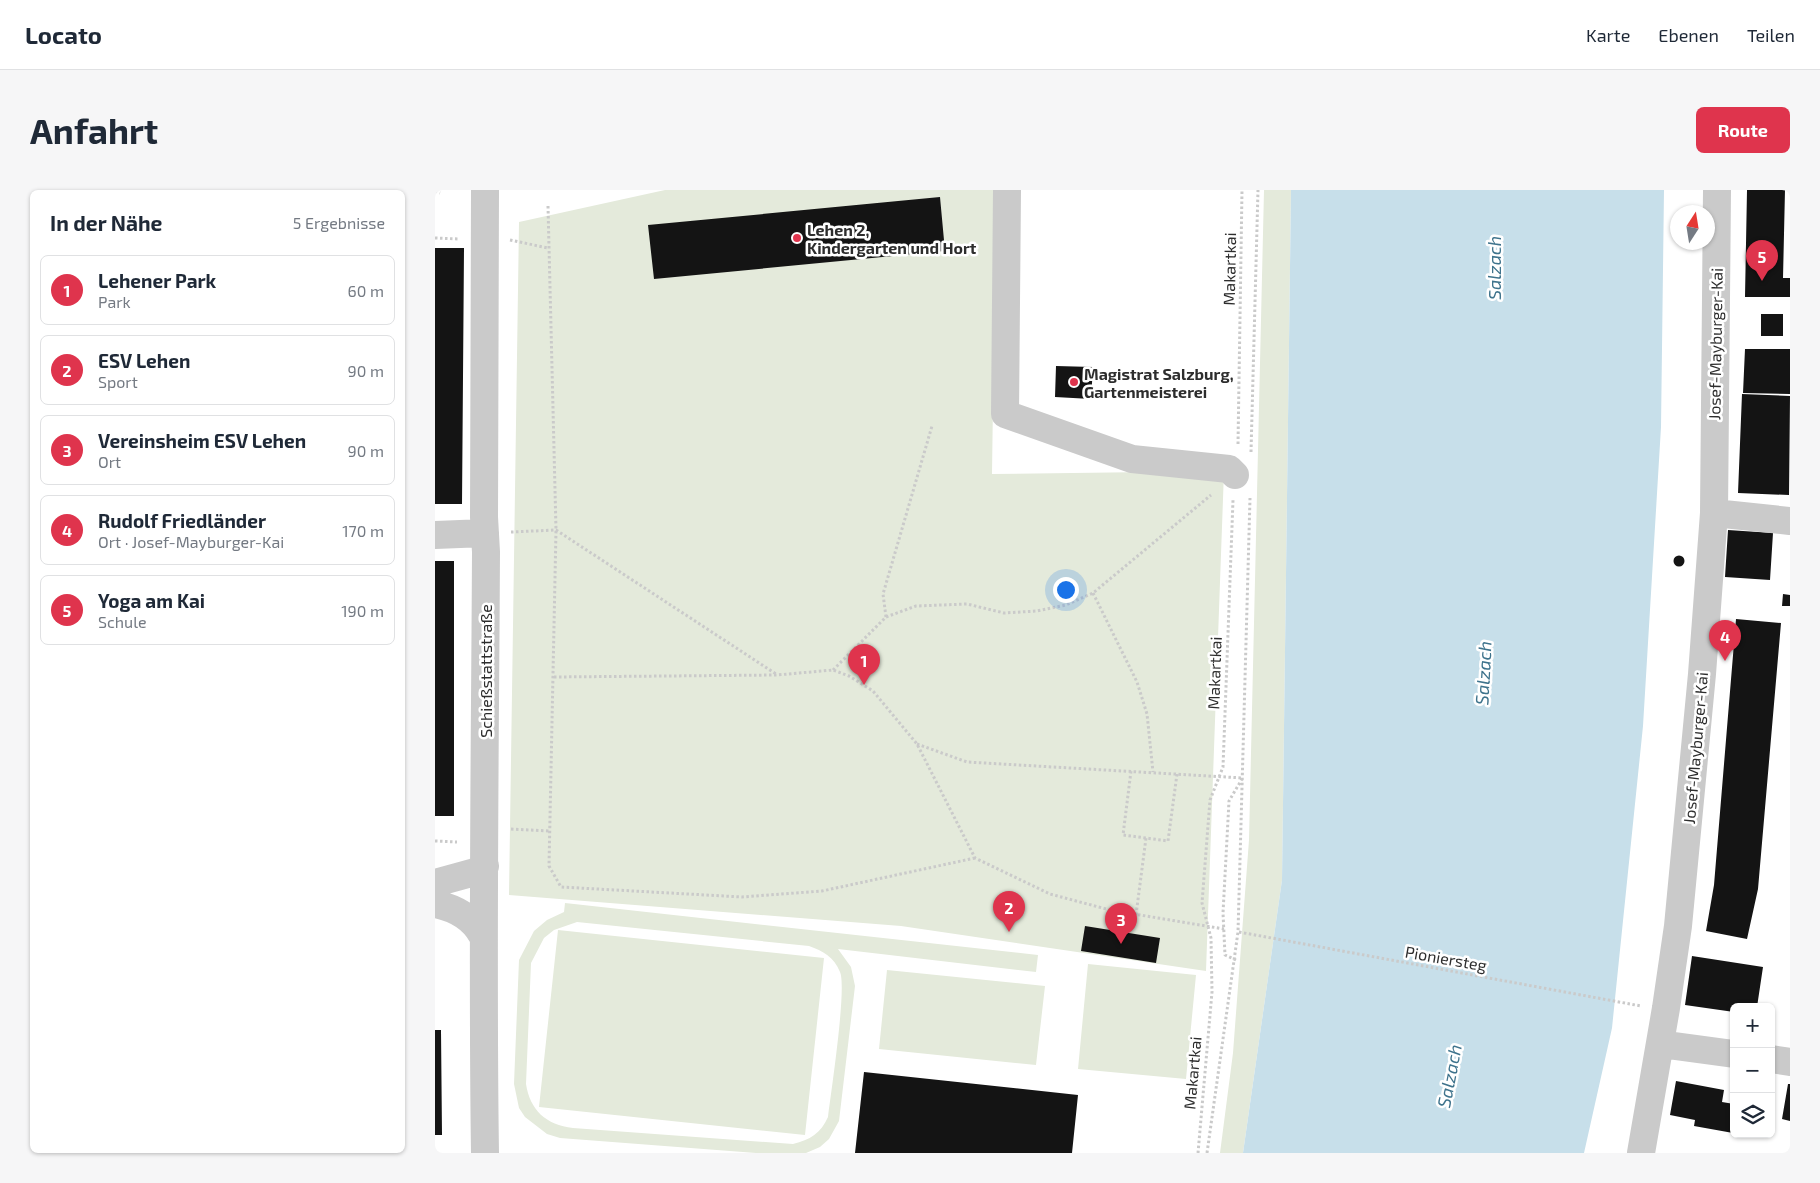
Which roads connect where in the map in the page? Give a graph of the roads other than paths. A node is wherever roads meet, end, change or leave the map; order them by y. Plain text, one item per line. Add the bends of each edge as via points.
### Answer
1 (493, 190) edge
2 (1007, 190) edge
3 (1717, 190) edge
4 (1235, 475) road end
5 (1714, 513) junction
6 (1790, 521) edge
7 (495, 532) junction
8 (435, 535) edge
9 (485, 866) junction
10 (435, 884) edge
11 (435, 904) edge
12 (482, 935) junction
13 (1660, 1044) junction
14 (1730, 1053) edge
15 (1775, 1060) edge
16 (1790, 1062) edge
17 (485, 1153) edge
18 (1641, 1153) edge

1 - 7 street, Schießstattstraße
2 - 4 street via 1005,414 1132,459 1229,468
3 - 5 street, Josef-Mayburger-Kai
5 - 6 street
5 - 13 street, Josef-Mayburger-Kai via 1684,873
7 - 8 street
7 - 9 street, Schießstattstraße
9 - 10 street
9 - 12 street, Schießstattstraße
11 - 12 street via 448,906 473,921
12 - 17 street, Schießstattstraße
13 - 14 street
13 - 18 street, Josef-Mayburger-Kai
15 - 16 street

